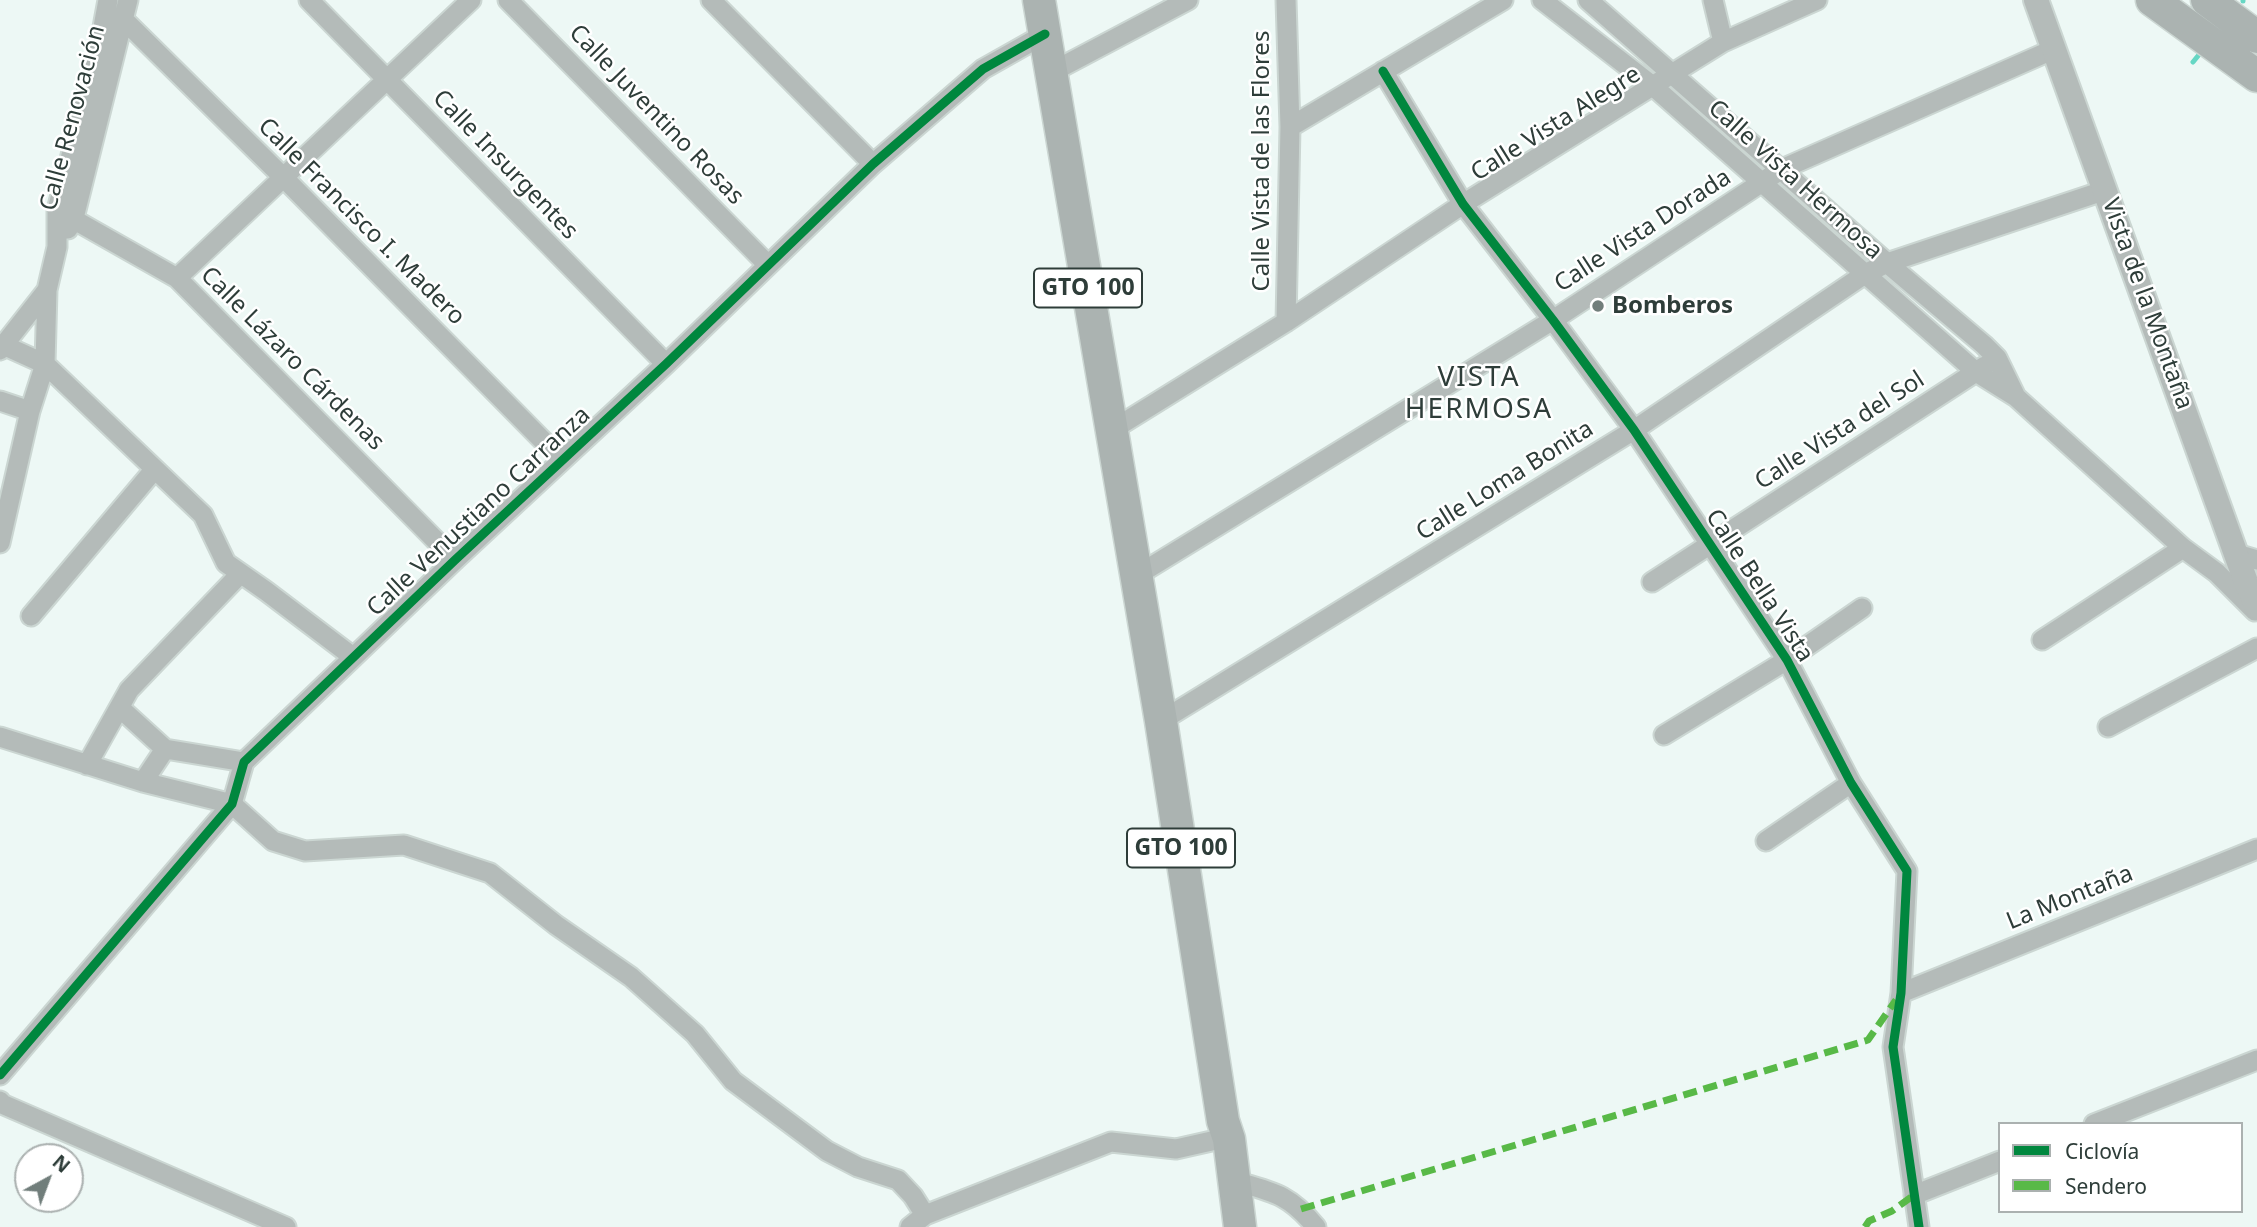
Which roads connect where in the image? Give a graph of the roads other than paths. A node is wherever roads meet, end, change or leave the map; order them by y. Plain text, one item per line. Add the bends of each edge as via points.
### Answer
1 (108, 0) edge
2 (128, 0) edge
3 (309, 0) edge
4 (471, 0) edge
5 (508, 0) edge
6 (711, 0) edge
7 (1039, 0) edge
8 (1188, 0) edge
9 (1286, 0) edge
10 (1503, 0) edge
11 (1542, 0) edge
12 (1588, 0) edge
13 (1713, 0) edge
14 (1816, 0) edge
15 (2036, 0) edge
16 (2152, 0) edge
17 (2207, 0) edge
18 (124, 20) junction
19 (1045, 34) junction
20 (2257, 37) edge
21 (1723, 42) junction
22 (2052, 50) junction
23 (1383, 71) junction
24 (1052, 72) junction
25 (1672, 74) junction
26 (2257, 76) edge
27 (387, 80) junction
28 (1654, 87) junction
29 (1290, 127) junction
30 (873, 164) junction
31 (1782, 169) junction
32 (284, 178) junction
33 (1761, 184) junction
34 (2106, 190) junction
35 (1463, 204) junction
36 (66, 214) junction
37 (1887, 263) junction
38 (768, 265) junction
39 (1865, 274) junction
40 (177, 278) junction
41 (47, 290) junction
42 (1553, 320) junction
43 (1286, 322) junction
44 (1, 348) edge
45 (1997, 358) junction
46 (45, 364) junction
47 (666, 364) junction
48 (1976, 372) junction
49 (2016, 397) junction
50 (0, 401) edge
51 (30, 411) junction
52 (1112, 430) junction
53 (1634, 430) junction
54 (562, 460) junction
55 (154, 470) junction
56 (0, 542) edge
57 (1709, 545) junction
58 (2183, 548) junction
59 (455, 559) junction
60 (2249, 572) edge
61 (2217, 573) junction
62 (240, 574) junction
63 (1136, 576) junction
64 (1652, 582) dead end
65 (1862, 608) dead end
66 (2257, 610) edge
67 (31, 616) dead end
68 (2042, 640) dead end
69 (2257, 648) edge
70 (353, 657) junction
71 (1787, 660) junction
72 (120, 708) junction
73 (1161, 721) junction
74 (2108, 727) dead end
75 (1664, 735) dead end
76 (0, 737) edge
77 (165, 749) junction
78 (244, 762) junction
79 (87, 765) junction
80 (143, 782) junction
81 (1851, 783) junction
82 (232, 804) junction
83 (1766, 841) dead end
84 (2257, 849) edge
85 (1901, 993) junction
86 (2257, 1060) edge
87 (0, 1075) edge
88 (1, 1103) edge
89 (2099, 1122) edge
90 (1223, 1133) junction
91 (1998, 1162) edge
92 (1234, 1181) junction
93 (1914, 1195) junction
94 (918, 1221) edge
95 (286, 1227) edge
96 (1217, 1227) edge
97 (1240, 1227) edge
98 (1316, 1227) edge
99 (1919, 1227) edge

1 - 36 street, Calle Renovación
2 - 18 street, Calle Renovación
3 - 27 street, Calle Insurgentes
4 - 27 street
5 - 38 street, Calle Juventino Rosas
6 - 30 street
7 - 19 main road, GTO 100
8 - 24 street
9 - 29 street, Calle Vista de las Flores
10 - 23 street
11 - 28 street, Calle Vista Hermosa
12 - 25 street, Calle Vista Hermosa
13 - 21 street
14 - 21 street, Calle Vista Alegre
15 - 22 street, Vista de la Montaña
16 - 26 main road
17 - 20 main road
18 - 32 street, Calle Francisco I. Madero
18 - 36 street, Calle Renovación
19 - 24 main road, GTO 100
19 - 30 street, Calle Venustiano Carranza via 983,69
21 - 25 street, Calle Vista Alegre
22 - 31 street, Calle Vista Dorada
22 - 34 street, Vista de la Montaña
23 - 29 street
23 - 35 street, Calle Bella Vista
24 - 52 main road, GTO 100
25 - 28 street, Calle Vista Alegre
25 - 31 street, Calle Vista Hermosa
27 - 32 street
27 - 47 street, Calle Insurgentes
28 - 33 street, Calle Vista Hermosa
28 - 35 street, Calle Vista Alegre
29 - 43 street, Calle Vista de las Flores
30 - 38 street, Calle Venustiano Carranza
31 - 33 street, Calle Vista Dorada
31 - 37 street, Calle Vista Hermosa
32 - 40 street
32 - 54 street, Calle Francisco I. Madero
33 - 39 street, Calle Vista Hermosa
33 - 42 street, Calle Vista Dorada
34 - 37 street, Calle Loma Bonita
34 - 60 street, Vista de la Montaña
35 - 42 street, Calle Bella Vista
35 - 43 street, Calle Vista Alegre
36 - 40 street, Calle Lázaro Cárdenas
36 - 41 street, Calle Renovación
37 - 39 street, Calle Loma Bonita
37 - 45 street, Calle Vista Hermosa
38 - 47 street, Calle Venustiano Carranza
39 - 48 street, Calle Vista Hermosa
39 - 53 street, Calle Loma Bonita
40 - 59 street, Calle Lázaro Cárdenas
41 - 44 street
41 - 46 street, Calle Renovación
42 - 53 street, Calle Bella Vista
42 - 63 street, Calle Vista Dorada
43 - 52 street, Calle Vista Alegre
44 - 46 street
45 - 48 street, Calle Vista del Sol
45 - 49 street, Calle Vista Hermosa
46 - 51 street, Calle Renovación
46 - 55 street
47 - 54 street, Calle Venustiano Carranza
48 - 49 street, Calle Vista Hermosa
48 - 57 street, Calle Vista del Sol
49 - 58 street, Calle Vista Hermosa
50 - 51 street
51 - 56 street, Calle Renovación
52 - 63 main road, GTO 100
53 - 57 street, Calle Bella Vista
53 - 73 street, Calle Loma Bonita
54 - 59 street, Calle Venustiano Carranza
55 - 62 street via 203,515 226,563
55 - 67 street
57 - 64 street, Calle Vista del Sol
57 - 71 street, Calle Bella Vista
58 - 61 street, Calle Vista Hermosa
58 - 68 street
59 - 70 street, Calle Venustiano Carranza
60 - 61 street, Calle Vista Hermosa
60 - 66 street, Vista de la Montaña
61 - 66 street, Calle Vista Hermosa
62 - 70 street
62 - 72 street via 129,691
63 - 73 main road, GTO 100
65 - 71 street
69 - 74 street
70 - 78 street, Calle Venustiano Carranza
71 - 75 street
71 - 81 street, Calle Bella Vista
72 - 77 street
72 - 79 street
73 - 90 main road, GTO 100
76 - 79 street
77 - 78 street
77 - 80 street
78 - 82 street
79 - 80 street
80 - 82 street
81 - 83 street
81 - 85 street, Calle Bella Vista via 1908,871
82 - 87 street
82 - 94 street via 273,841 305,851 404,845 489,873 631,977 695,1034 733,1081 827,1150 858,1167 898,1180 913,1196
84 - 85 street, La Montaña
85 - 93 street, Calle Bella Vista via 1893,1047
86 - 89 street
88 - 95 street
90 - 92 main road, GTO 100
90 - 94 street via 1176,1149 1111,1142
90 - 96 main road, GTO 100
91 - 93 street
92 - 97 main road, GTO 100
92 - 98 street via 1276,1193 1301,1209
93 - 99 street, Calle Bella Vista

